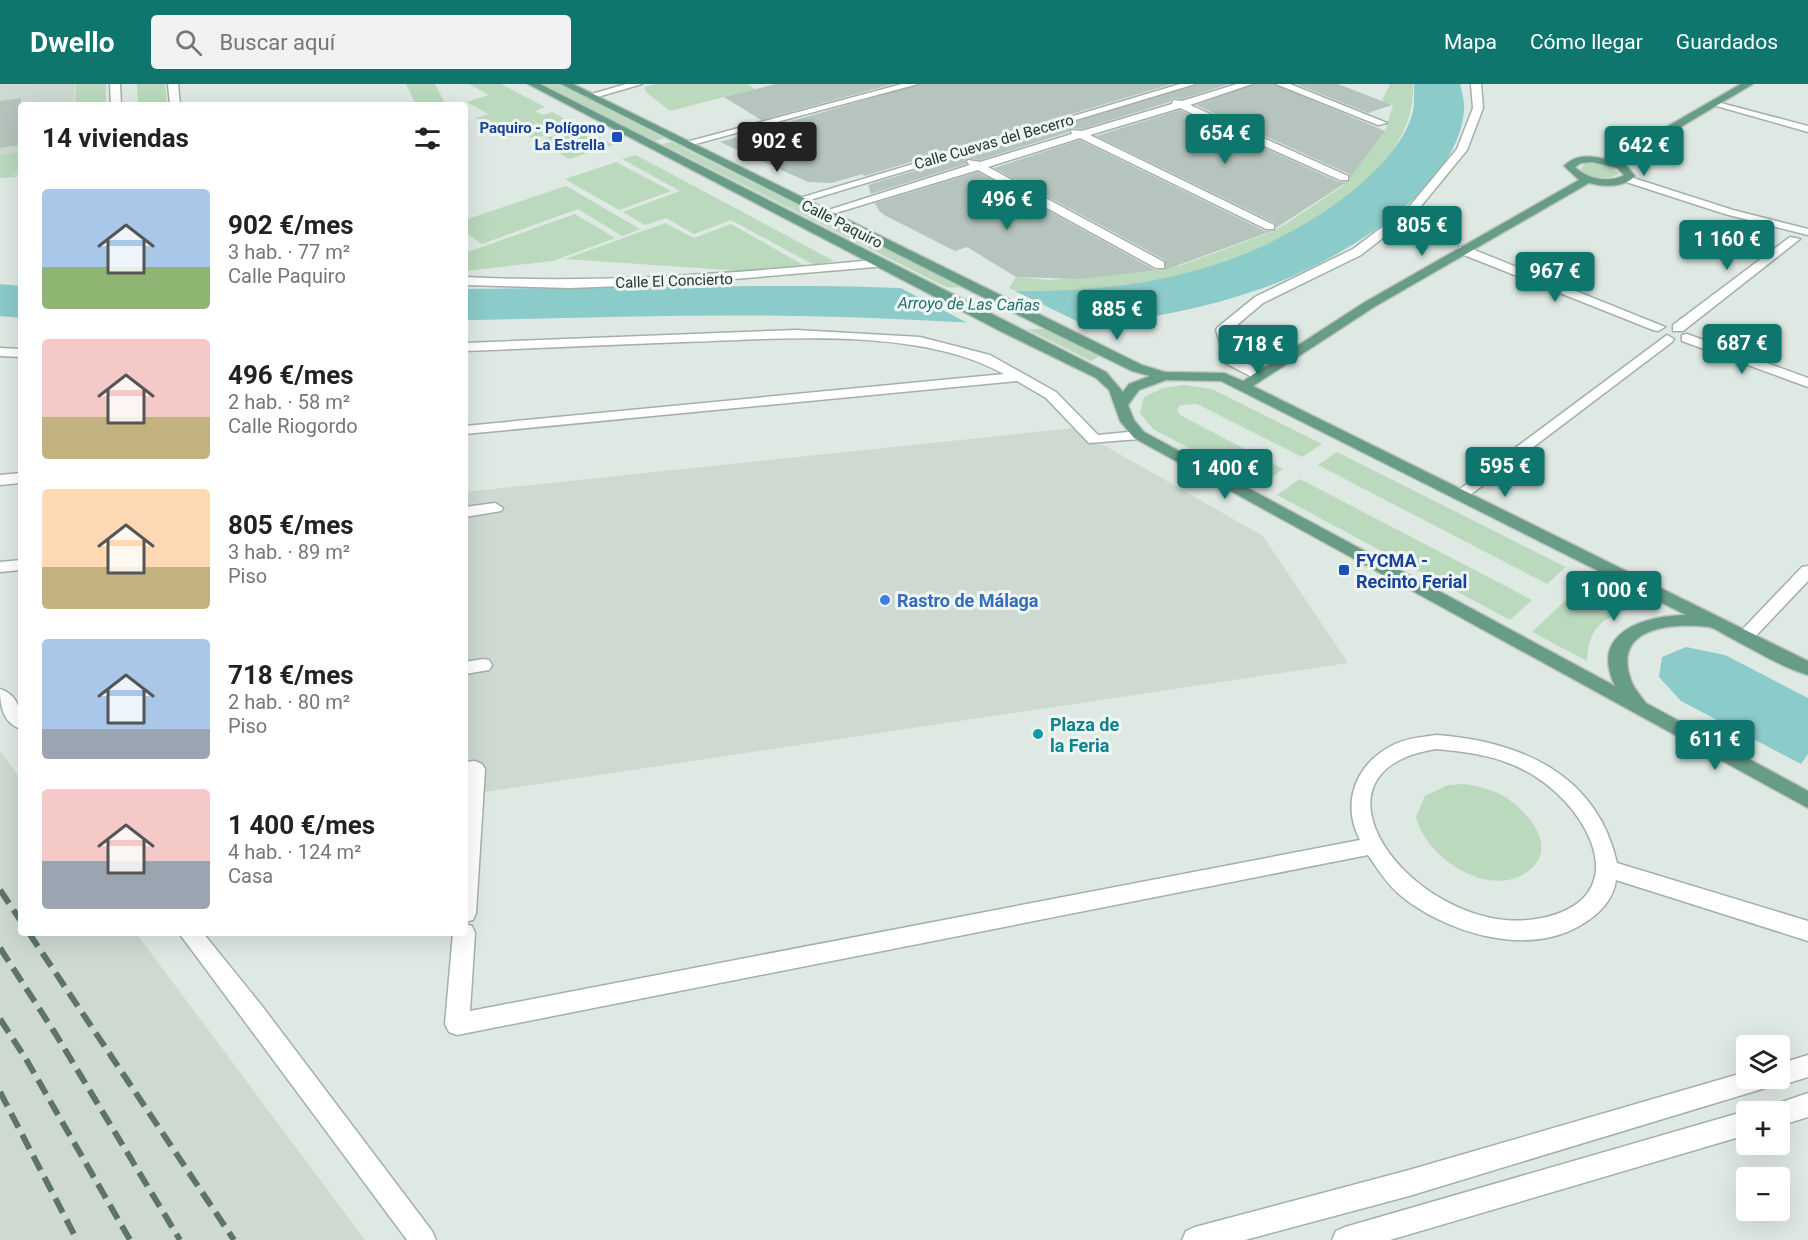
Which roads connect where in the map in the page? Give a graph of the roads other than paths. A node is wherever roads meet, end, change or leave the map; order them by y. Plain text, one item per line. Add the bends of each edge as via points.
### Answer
1 (116, 84) edge
2 (173, 84) edge
3 (533, 84) edge
4 (566, 84) edge
5 (637, 84) edge
6 (914, 84) edge
7 (1152, 84) edge
8 (1190, 84) edge
9 (1247, 84) edge
10 (1281, 84) edge
11 (1476, 84) edge
12 (1748, 84) edge
13 (617, 86) edge
14 (1165, 92) junction
15 (590, 96) junction
16 (116, 102) edge
17 (175, 102) edge
18 (1716, 103) junction
19 (1179, 105) junction
20 (1065, 121) junction
21 (1382, 123) dead end
22 (1808, 129) edge
23 (1078, 135) junction
24 (684, 144) junction
25 (957, 153) junction
26 (1612, 163) junction
27 (978, 166) junction
28 (1344, 178) dead end
29 (1588, 179) junction
30 (1628, 179) junction
31 (799, 200) junction
32 (825, 213) junction
33 (1270, 227) dead end
34 (1803, 232) edge
35 (1808, 243) edge
36 (1463, 250) junction
37 (883, 263) junction
38 (1160, 266) dead end
39 (468, 281) edge
40 (1662, 333) junction
41 (1683, 333) junction
42 (468, 347) edge
43 (0, 352) edge
44 (18, 353) edge
45 (1164, 375) junction
46 (1259, 375) junction
47 (1019, 377) junction
48 (1808, 383) edge
49 (1243, 387) junction
50 (1120, 407) junction
51 (468, 430) edge
52 (1139, 435) junction
53 (18, 478) edge
54 (0, 480) edge
55 (1461, 495) junction
56 (495, 508) dead end
57 (468, 512) edge
58 (18, 565) edge
59 (0, 567) edge
60 (1808, 571) edge
61 (1715, 623) junction
62 (1744, 638) junction
63 (1808, 669) edge
64 (0, 696) edge
65 (1640, 709) junction
66 (18, 718) edge
67 (468, 770) edge
68 (1808, 800) edge
69 (1371, 846) junction
70 (1609, 869) junction
71 (468, 870) edge
72 (1808, 931) edge
73 (192, 936) edge
74 (464, 936) edge
75 (1808, 1066) edge
76 (1790, 1072) edge
77 (1736, 1087) edge
78 (1808, 1105) edge
79 (1790, 1111) edge
80 (1736, 1126) edge
81 (423, 1240) edge
82 (1195, 1240) edge
83 (1345, 1240) edge

1 - 16 street
2 - 17 street
3 - 37 main road, Calle Paquiro
4 - 15 main road, Calle Paquiro
5 - 13 street
6 - 24 street
7 - 14 street
8 - 14 street, Calle Cuevas del Becerro
9 - 19 street, Calle Cuevas del Becerro
10 - 21 street
11 - 46 street via 1478,108 1462,150 1413,209 1357,252 1259,300 1223,330 1232,361
12 - 18 main road
13 - 15 street
14 - 19 street
14 - 20 street, Calle Cuevas del Becerro
15 - 24 main road, Calle Paquiro
18 - 22 street
18 - 26 main road
19 - 23 street, Calle Cuevas del Becerro
19 - 28 street
20 - 23 street
20 - 25 street, Calle Cuevas del Becerro
23 - 27 street, Calle Cuevas del Becerro
23 - 33 street
24 - 31 main road, Calle Paquiro
25 - 27 street
25 - 31 street, Calle Cuevas del Becerro
26 - 29 main road via 1586,159 1572,162 1571,170
26 - 30 main road via 1627,170
27 - 32 street, Calle Cuevas del Becerro
27 - 38 street
29 - 30 main road
29 - 36 main road
30 - 34 street
31 - 32 main road, Calle Paquiro
32 - 45 main road, Calle Paquiro via 1137,368
34 - 35 street
34 - 41 street
36 - 40 street
36 - 46 main road
37 - 39 street, Calle El Concierto via 726,279 541,286
37 - 50 main road, Calle Paquiro via 1101,375 1115,389
40 - 41 street via 1679,341
40 - 55 street
41 - 48 street
42 - 47 street via 796,334 920,341 985,358
43 - 44 street
45 - 49 main road via 1224,377
45 - 50 main road via 1134,387
46 - 49 main road
47 - 51 street
47 - 52 street via 1051,395 1094,440
49 - 55 main road
50 - 52 main road, Calle Paquiro
52 - 65 main road
53 - 54 street
55 - 61 main road
56 - 57 street
58 - 59 street
60 - 62 street
61 - 62 main road
61 - 65 main road via 1674,620 1643,626 1626,636 1616,655 1621,680
62 - 63 main road
64 - 66 street
65 - 68 main road
67 - 71 street via 475,769
69 - 70 street via 1406,888 1446,913 1492,929 1515,932 1557,928 1589,912 1600,898
69 - 70 street via 1360,812 1362,789 1376,765 1402,748 1436,742 1475,744 1544,772 1577,799 1600,831
69 - 74 street via 457,1024
70 - 72 street
73 - 81 street via 254,1012
75 - 76 street
77 - 82 street via 1408,1184
78 - 79 street
80 - 83 street

